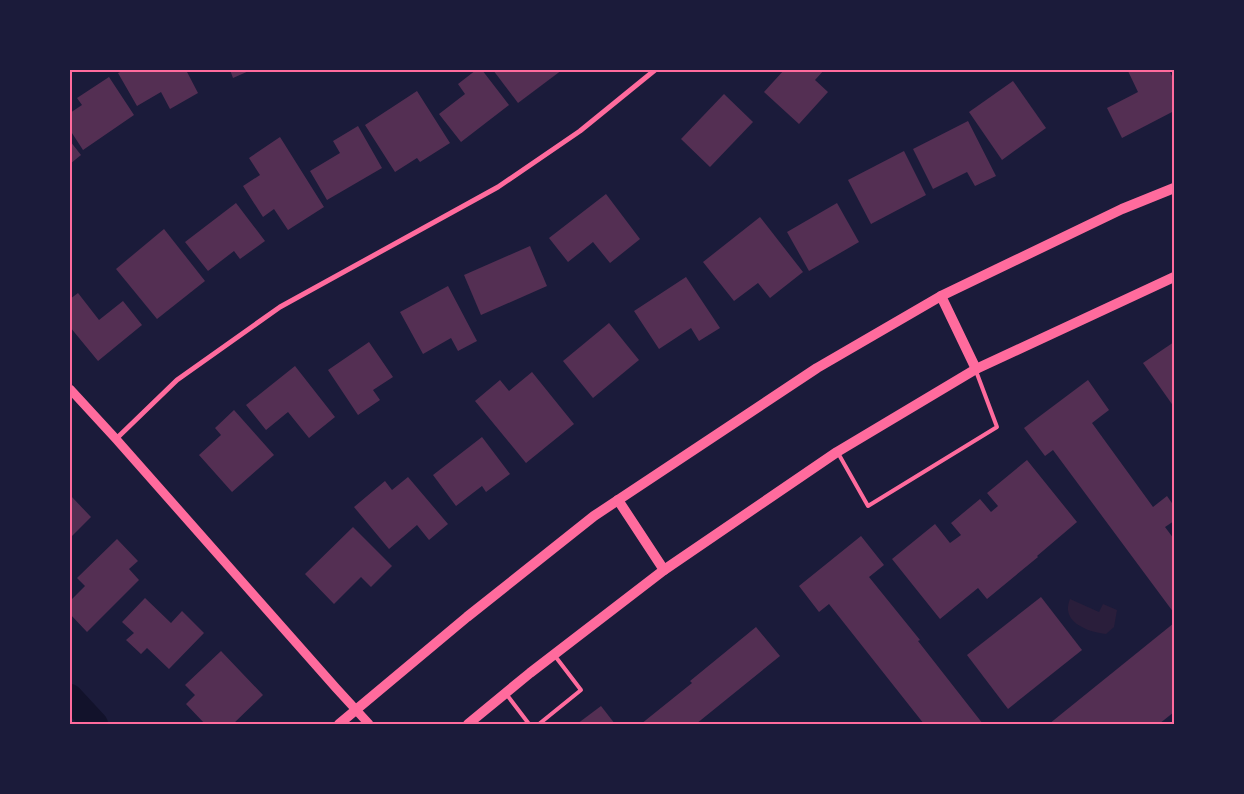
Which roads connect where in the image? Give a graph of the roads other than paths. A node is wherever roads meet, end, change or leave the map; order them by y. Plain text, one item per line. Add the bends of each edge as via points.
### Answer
1 (655, 70) edge
2 (1174, 188) edge
3 (1174, 277) edge
4 (941, 296) junction
5 (976, 369) junction
6 (70, 390) edge
7 (116, 439) junction
8 (837, 452) junction
9 (618, 500) junction
10 (664, 570) junction
11 (554, 654) junction
12 (505, 693) junction
13 (355, 710) junction
14 (339, 724) edge
15 (369, 724) edge
16 (468, 724) edge
17 (529, 724) edge
18 (539, 724) edge

1 - 7 street via 580,131 498,187 280,307 177,380
2 - 4 main road via 1122,209
3 - 5 main road
4 - 5 main road
4 - 9 main road via 817,368
5 - 8 main road
5 - 8 lane via 997,427 868,506
6 - 7 street
7 - 13 street
8 - 10 main road
9 - 10 main road
9 - 13 main road via 467,617
10 - 11 main road
11 - 12 main road
11 - 18 lane via 581,690
12 - 16 main road
12 - 17 lane
13 - 14 main road
13 - 15 street

